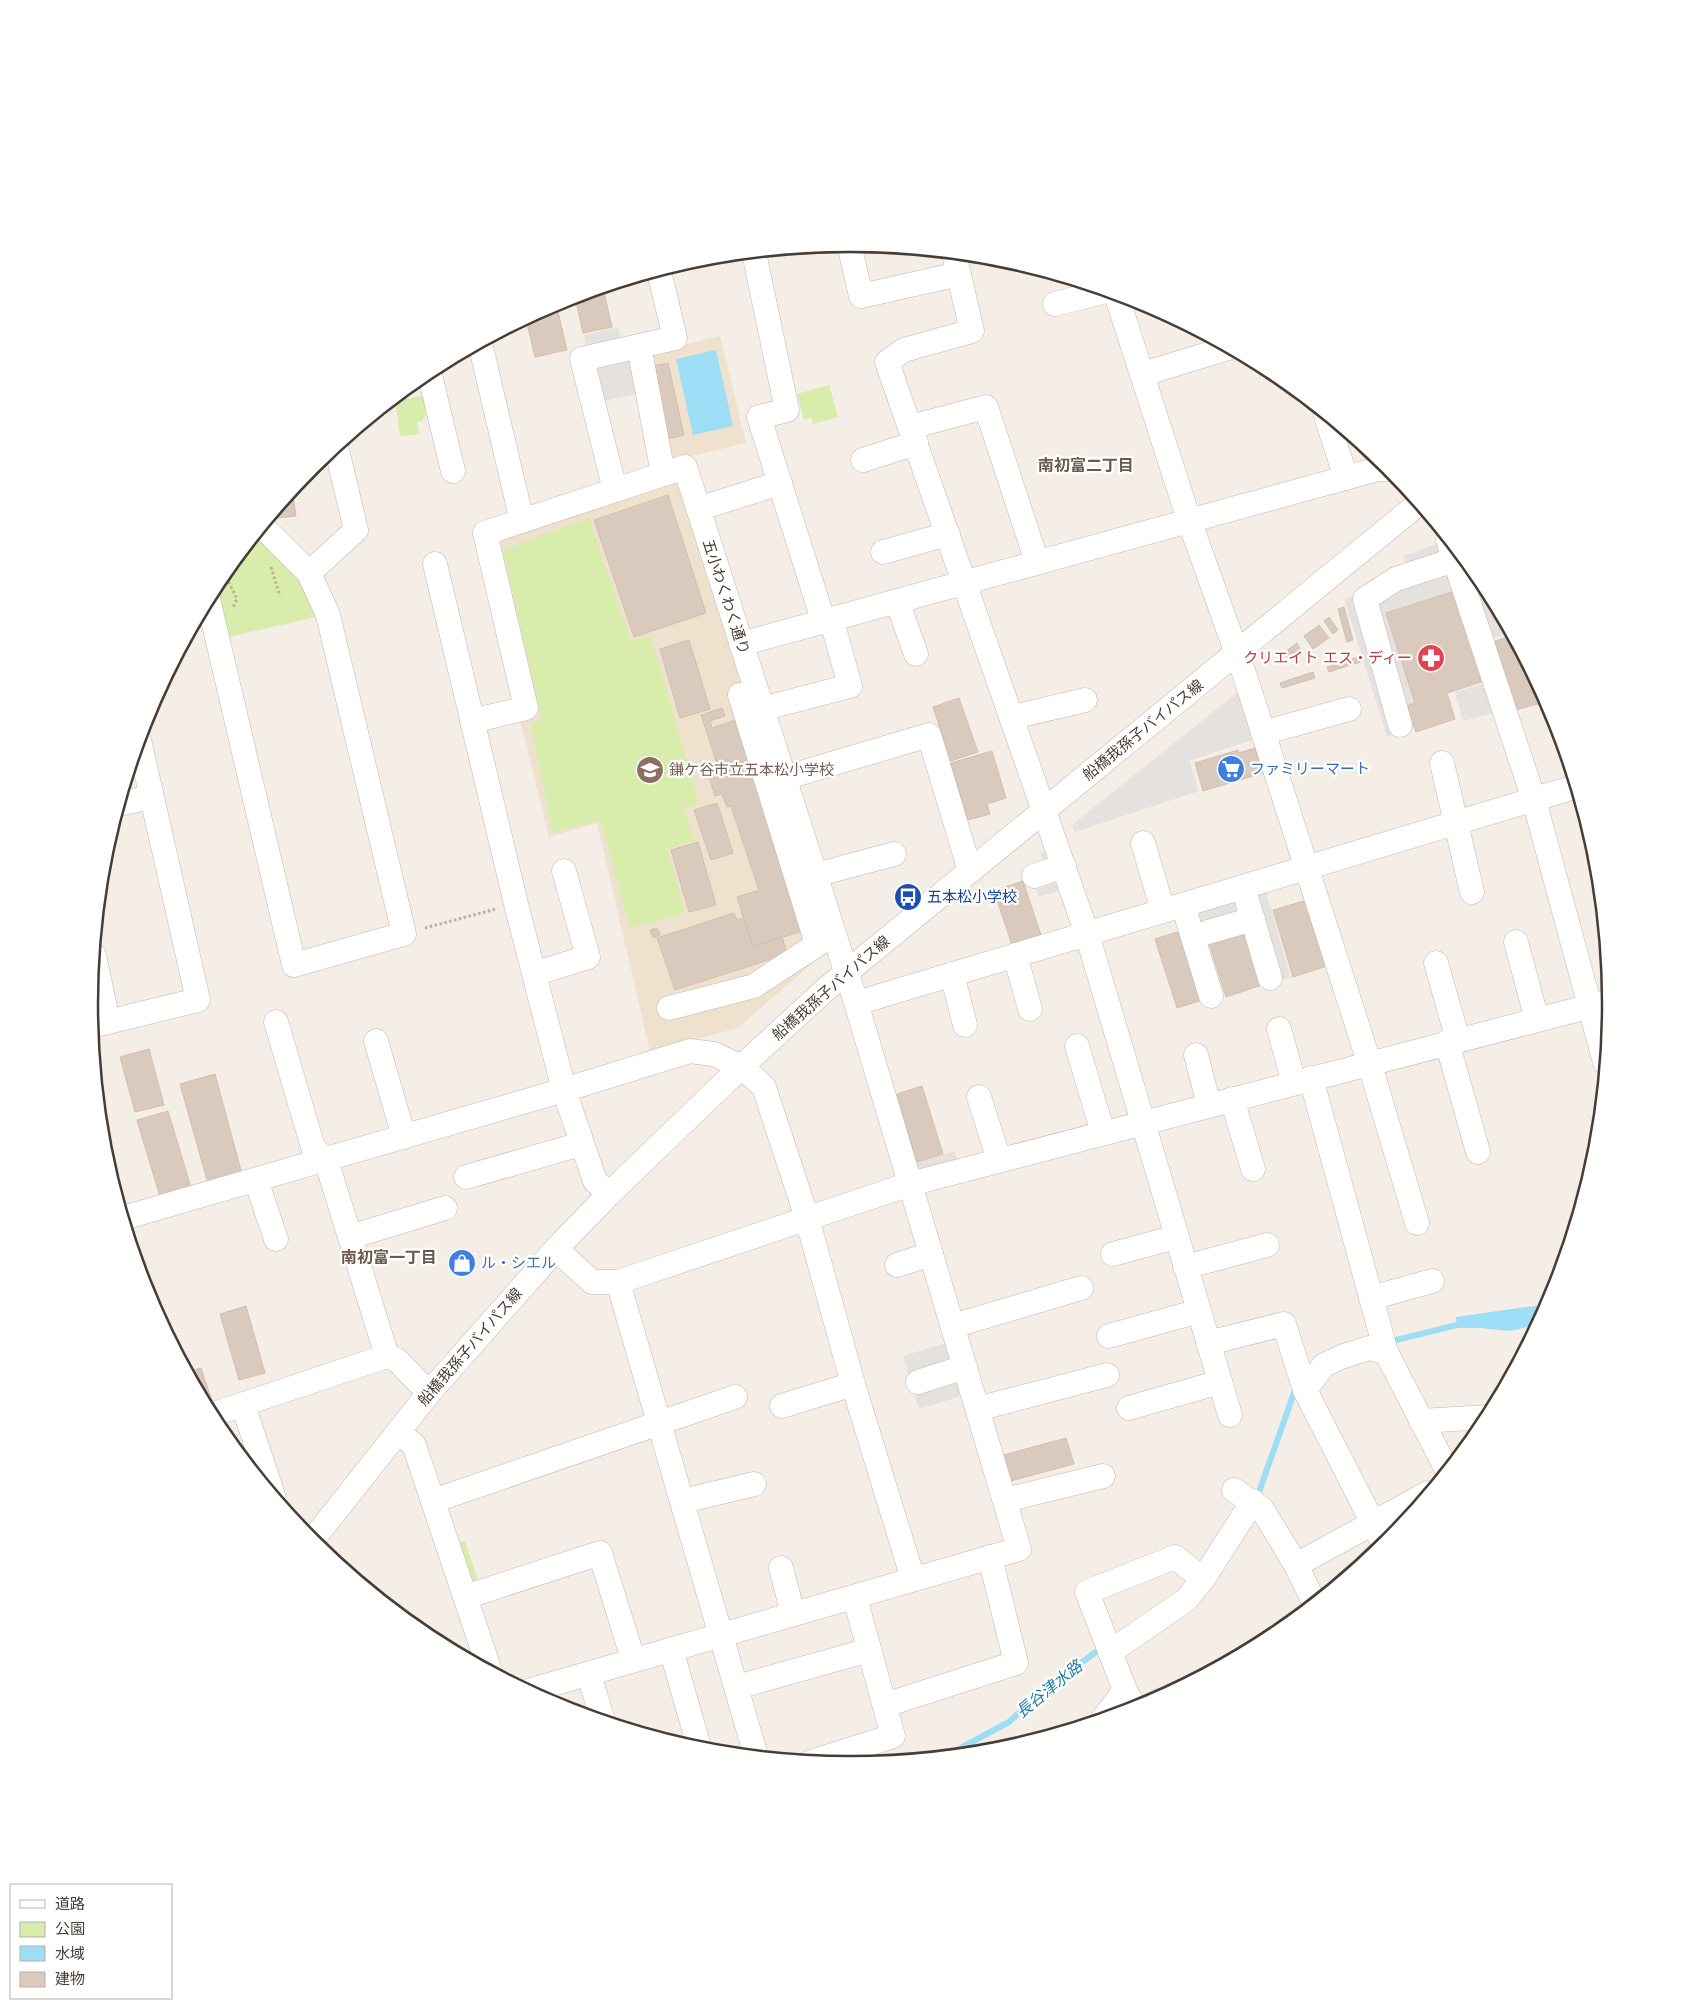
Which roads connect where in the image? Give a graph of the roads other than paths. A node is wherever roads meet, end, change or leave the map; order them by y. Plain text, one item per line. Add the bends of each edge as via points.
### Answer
1 (852, 252) edge
2 (755, 259) edge
3 (957, 264) edge
4 (661, 277) edge
5 (1095, 294) edge
6 (1119, 303) edge
7 (1055, 304) dead end
8 (639, 346) junction
9 (481, 349) edge
10 (1221, 350) edge
11 (1142, 374) junction
12 (430, 380) edge
13 (1329, 426) edge
14 (913, 435) junction
15 (338, 454) edge
16 (863, 460) dead end
17 (1377, 469) edge
18 (453, 471) dead end
19 (668, 472) junction
20 (1346, 478) junction
21 (780, 483) junction
22 (616, 490) junction
23 (698, 508) junction
24 (1414, 508) edge
25 (1189, 520) junction
26 (522, 521) junction
27 (266, 530) edge
28 (948, 534) junction
29 (1449, 551) edge
30 (883, 552) dead end
31 (1453, 557) edge
32 (1037, 562) junction
33 (434, 564) dead end
34 (1342, 568) junction
35 (309, 573) junction
36 (965, 582) junction
37 (1365, 599) junction
38 (897, 601) junction
39 (210, 609) edge
40 (824, 620) junction
41 (741, 644) junction
42 (916, 654) dead end
43 (1236, 654) junction
44 (1085, 700) dead end
45 (1349, 708) dead end
46 (762, 709) junction
47 (1013, 717) junction
48 (472, 721) junction
49 (1400, 725) dead end
50 (1263, 733) junction
51 (142, 751) edge
52 (1442, 763) dead end
53 (784, 778) junction
54 (1570, 789) edge
55 (152, 797) junction
56 (1534, 800) junction
57 (125, 803) edge
58 (1045, 810) junction
59 (1455, 823) junction
60 (1143, 843) dead end
61 (894, 854) dead end
62 (1064, 866) junction
63 (1306, 868) junction
64 (564, 871) dead end
65 (970, 871) junction
66 (815, 875) junction
67 (1034, 876) dead end
68 (1244, 887) junction
69 (1472, 892) dead end
70 (1173, 908) junction
71 (1253, 919) junction
72 (1208, 932) dead end
73 (1087, 934) junction
74 (825, 939) junction
75 (1516, 942) dead end
76 (1015, 955) junction
77 (1436, 963) dead end
78 (846, 973) junction
79 (534, 974) junction
80 (952, 974) junction
81 (1270, 978) dead end
82 (1211, 996) dead end
83 (870, 999) dead end
84 (1600, 1003) edge
85 (669, 1008) dead end
86 (1030, 1009) dead end
87 (1601, 1019) edge
88 (1536, 1020) junction
89 (276, 1022) dead end
90 (99, 1024) edge
91 (966, 1025) dead end
92 (1280, 1029) dead end
93 (376, 1041) dead end
94 (1453, 1041) junction
95 (1077, 1046) dead end
96 (1196, 1055) dead end
97 (1369, 1062) junction
98 (741, 1067) junction
99 (1302, 1080) junction
100 (564, 1090) junction
101 (980, 1097) dead end
102 (1232, 1099) junction
103 (1209, 1105) junction
104 (1143, 1123) junction
105 (1103, 1133) junction
106 (404, 1137) junction
107 (581, 1144) junction
108 (1478, 1152) dead end
109 (326, 1160) junction
110 (999, 1160) junction
111 (1253, 1168) dead end
112 (466, 1177) dead end
113 (256, 1180) junction
114 (910, 1184) junction
115 (609, 1194) junction
116 (445, 1208) dead end
117 (128, 1217) edge
118 (807, 1218) junction
119 (1417, 1223) dead end
120 (350, 1236) junction
121 (1176, 1237) junction
122 (276, 1239) dead end
123 (1266, 1245) dead end
124 (556, 1249) junction
125 (931, 1254) junction
126 (1113, 1254) dead end
127 (897, 1265) dead end
128 (1185, 1267) junction
129 (1432, 1281) dead end
130 (618, 1282) junction
131 (1081, 1288) dead end
132 (1371, 1298) junction
133 (1199, 1311) junction
134 (953, 1326) junction
135 (1109, 1336) dead end
136 (1208, 1343) junction
137 (1386, 1352) junction
138 (387, 1356) junction
139 (965, 1367) junction
140 (1107, 1375) dead end
141 (918, 1382) dead end
142 (1220, 1382) junction
143 (853, 1384) junction
144 (1306, 1390) junction
145 (429, 1393) junction
146 (736, 1397) dead end
147 (243, 1404) junction
148 (782, 1406) dead end
149 (1129, 1408) dead end
150 (977, 1409) junction
151 (218, 1413) edge
152 (1230, 1415) dead end
153 (1478, 1418) edge
154 (1421, 1421) junction
155 (661, 1424) junction
156 (398, 1432) junction
157 (1444, 1464) edge
158 (1103, 1476) dead end
159 (268, 1481) edge
160 (754, 1484) dead end
161 (1005, 1500) junction
162 (1415, 1500) edge
163 (433, 1501) junction
164 (683, 1501) junction
165 (1373, 1523) junction
166 (317, 1535) edge
167 (1380, 1537) edge
168 (990, 1558) junction
169 (1296, 1565) junction
170 (781, 1568) dead end
171 (1203, 1578) junction
172 (913, 1579) junction
173 (465, 1597) junction
174 (1312, 1597) edge
175 (855, 1598) junction
176 (793, 1614) junction
177 (722, 1635) junction
178 (671, 1649) junction
179 (869, 1650) junction
180 (1110, 1652) junction
181 (633, 1659) junction
182 (487, 1664) edge
183 (589, 1674) junction
184 (737, 1687) junction
185 (538, 1688) edge
186 (1130, 1700) edge
187 (885, 1705) junction
188 (601, 1714) edge
189 (697, 1741) edge
190 (754, 1750) edge
191 (831, 1756) edge

1 - 3 street via 861,296
2 - 21 street via 787,410 759,417
3 - 14 street via 972,331 904,350 887,362
4 - 8 street via 675,338
5 - 7 street
6 - 11 street
8 - 19 street
8 - 22 street via 582,359
9 - 26 street
10 - 11 street
11 - 25 street
12 - 18 street
13 - 20 street
14 - 16 street
14 - 28 street
14 - 32 street via 986,407
15 - 35 street via 356,530
17 - 20 street
19 - 22 street
19 - 23 street, 五小わくわく通り via 685,467
19 - 74 street
20 - 25 street
21 - 23 street
21 - 40 street
22 - 26 street
23 - 41 street, 五小わくわく通り
24 - 34 street, 船橋我孫子バイパス線
25 - 32 street
25 - 43 street
26 - 48 street via 485,533 526,708
27 - 35 street
28 - 30 street
28 - 36 street
29 - 37 street via 1396,578
31 - 56 street
32 - 36 street
33 - 48 street
34 - 37 street
34 - 43 street, 船橋我孫子バイパス線
35 - 39 street via 328,615 404,934 294,965
36 - 38 street
36 - 47 street
37 - 49 street
38 - 40 street
38 - 42 street
40 - 41 street
40 - 46 street via 833,625 850,686
41 - 46 street, 五小わくわく通り
43 - 50 street
43 - 58 street, 船橋我孫子バイパス線
44 - 47 street
45 - 50 street
46 - 53 street, 五小わくわく通り
47 - 58 street
48 - 79 street
50 - 63 street
51 - 55 street
52 - 59 street
53 - 65 street via 929,735
53 - 66 street, 五小わくわく通り
54 - 56 street
55 - 57 street
55 - 90 street via 198,1000
56 - 59 street
56 - 84 street
58 - 62 street
58 - 65 street, 船橋我孫子バイパス線
59 - 63 street
59 - 69 street
60 - 70 street
61 - 66 street
62 - 67 street
62 - 73 street
63 - 68 street
63 - 97 street
64 - 79 street via 588,958
65 - 78 street, 船橋我孫子バイパス線
66 - 74 street, 五小わくわく通り
68 - 70 street
68 - 71 street
70 - 73 street
70 - 82 street
71 - 72 street
71 - 81 street
73 - 76 street
73 - 104 street
74 - 78 street, 五小わくわく通り
74 - 85 street via 754,986
75 - 88 street
76 - 80 street
76 - 86 street
77 - 94 street
78 - 98 street, 船橋我孫子バイパス線
78 - 114 street, 五小わくわく通り
79 - 100 street
80 - 83 street
80 - 91 street
84 - 87 street
84 - 88 street
88 - 94 street
89 - 109 street via 313,1147
92 - 99 street
93 - 106 street
94 - 97 street
94 - 108 street
95 - 105 street
96 - 103 street
97 - 99 street
97 - 119 street
98 - 100 street via 714,1054 690,1052
98 - 115 street, 船橋我孫子バイパス線
98 - 118 street via 764,1087
99 - 102 street
99 - 132 street
100 - 106 street
100 - 107 street
101 - 110 street
102 - 103 street
102 - 111 street
103 - 104 street
104 - 105 street
104 - 121 street
105 - 110 street
106 - 109 street
107 - 112 street
107 - 115 street via 595,1181
109 - 113 street
109 - 120 street
110 - 114 street
113 - 117 street
113 - 122 street
114 - 118 street
114 - 125 street, 五小わくわく通り
115 - 124 street, 船橋我孫子バイパス線
116 - 120 street
118 - 130 street
118 - 143 street
120 - 138 street
121 - 126 street
121 - 128 street
123 - 128 street
124 - 130 street via 592,1282
124 - 145 street, 船橋我孫子バイパス線
125 - 127 street
125 - 134 street, 五小わくわく通り
128 - 133 street
129 - 132 street
130 - 155 street
131 - 134 street
132 - 137 street
133 - 135 street
133 - 136 street
134 - 139 street, 五小わくわく通り
136 - 142 street
136 - 144 street via 1284,1324
137 - 144 street via 1369,1348 1341,1356 1324,1366
137 - 154 street
138 - 145 street via 397,1360
138 - 147 street
139 - 141 street
139 - 150 street, 五小わくわく通り
140 - 150 street
142 - 149 street
142 - 152 street
143 - 148 street
143 - 172 street
144 - 165 street
145 - 156 street, 船橋我孫子バイパス線
146 - 155 street
147 - 151 street
147 - 159 street
150 - 161 street, 五小わくわく通り
153 - 154 street
154 - 157 street
155 - 163 street
155 - 164 street
156 - 163 street via 414,1445
156 - 166 street, 船橋我孫子バイパス線
158 - 161 street
160 - 164 street
161 - 168 street, 五小わくわく通り via 1019,1549
162 - 165 street
163 - 173 street
164 - 177 street
165 - 167 street
165 - 169 street
168 - 172 street
168 - 187 street via 1016,1662
169 - 171 street via 1262,1509 1244,1495
169 - 174 street
170 - 176 street
171 - 180 street via 1186,1600
171 - 180 street via 1175,1557 1087,1592
172 - 175 street
173 - 181 street via 600,1554
173 - 182 street
175 - 176 street
175 - 179 street
176 - 177 street
177 - 178 street
177 - 184 street
178 - 181 street
178 - 189 street
179 - 184 street
179 - 187 street
180 - 186 street
181 - 183 street
183 - 185 street
183 - 188 street
184 - 190 street
187 - 191 street via 893,1736

